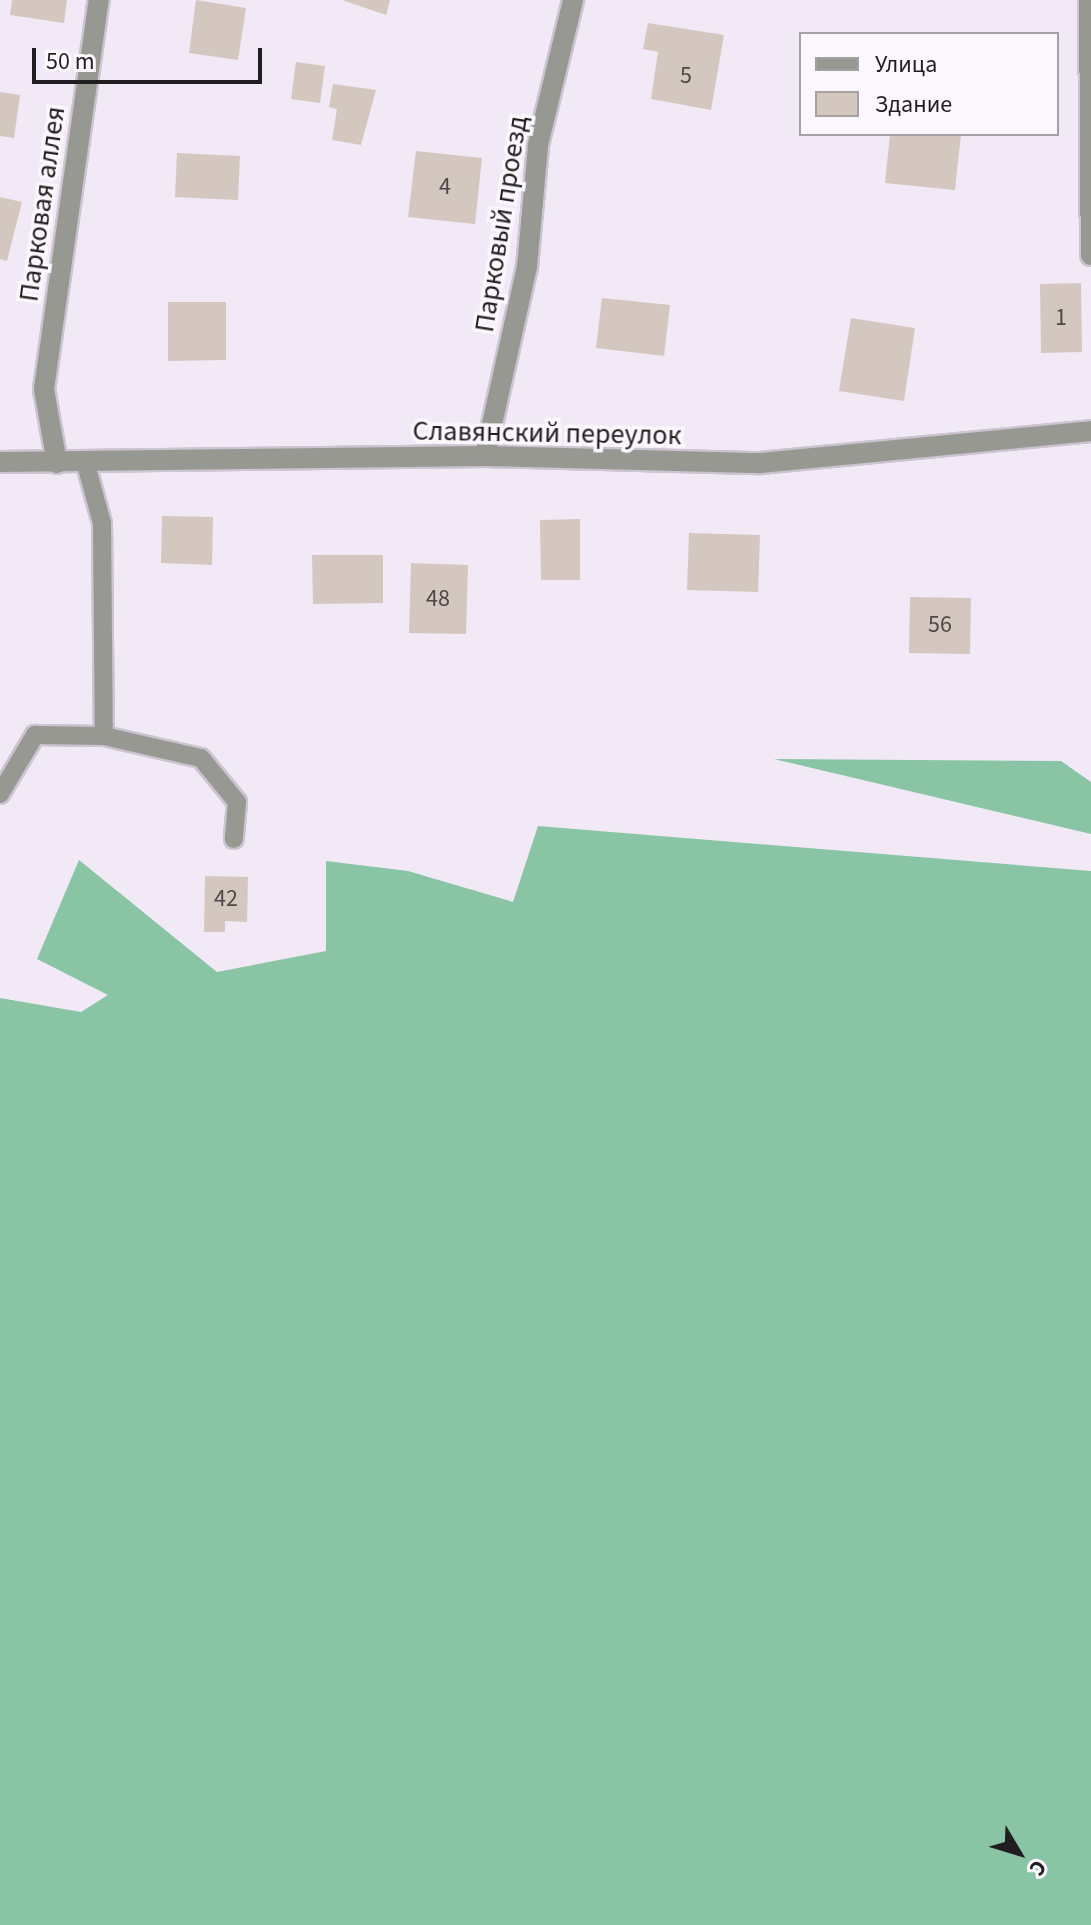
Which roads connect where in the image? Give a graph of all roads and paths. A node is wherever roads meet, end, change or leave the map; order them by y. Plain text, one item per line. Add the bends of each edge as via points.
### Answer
1 (99, 0) edge
2 (573, 0) edge
3 (1089, 0) edge
4 (1091, 255) edge
5 (1091, 431) edge
6 (485, 456) junction
7 (85, 461) junction
8 (0, 462) edge
9 (57, 463) junction
10 (104, 736) junction
11 (0, 794) edge
12 (234, 839) dead end

1 - 9 street, Парковая аллея via 44,389
2 - 6 street, Парковый проезд via 538,145 527,267
3 - 4 street
5 - 6 street, Славянский переулок via 760,463
6 - 7 street, Славянский переулок
7 - 9 street, Славянский переулок
7 - 10 lane via 102,523
8 - 9 street, Славянский переулок
10 - 11 lane via 35,735
10 - 12 lane via 201,758 237,802

